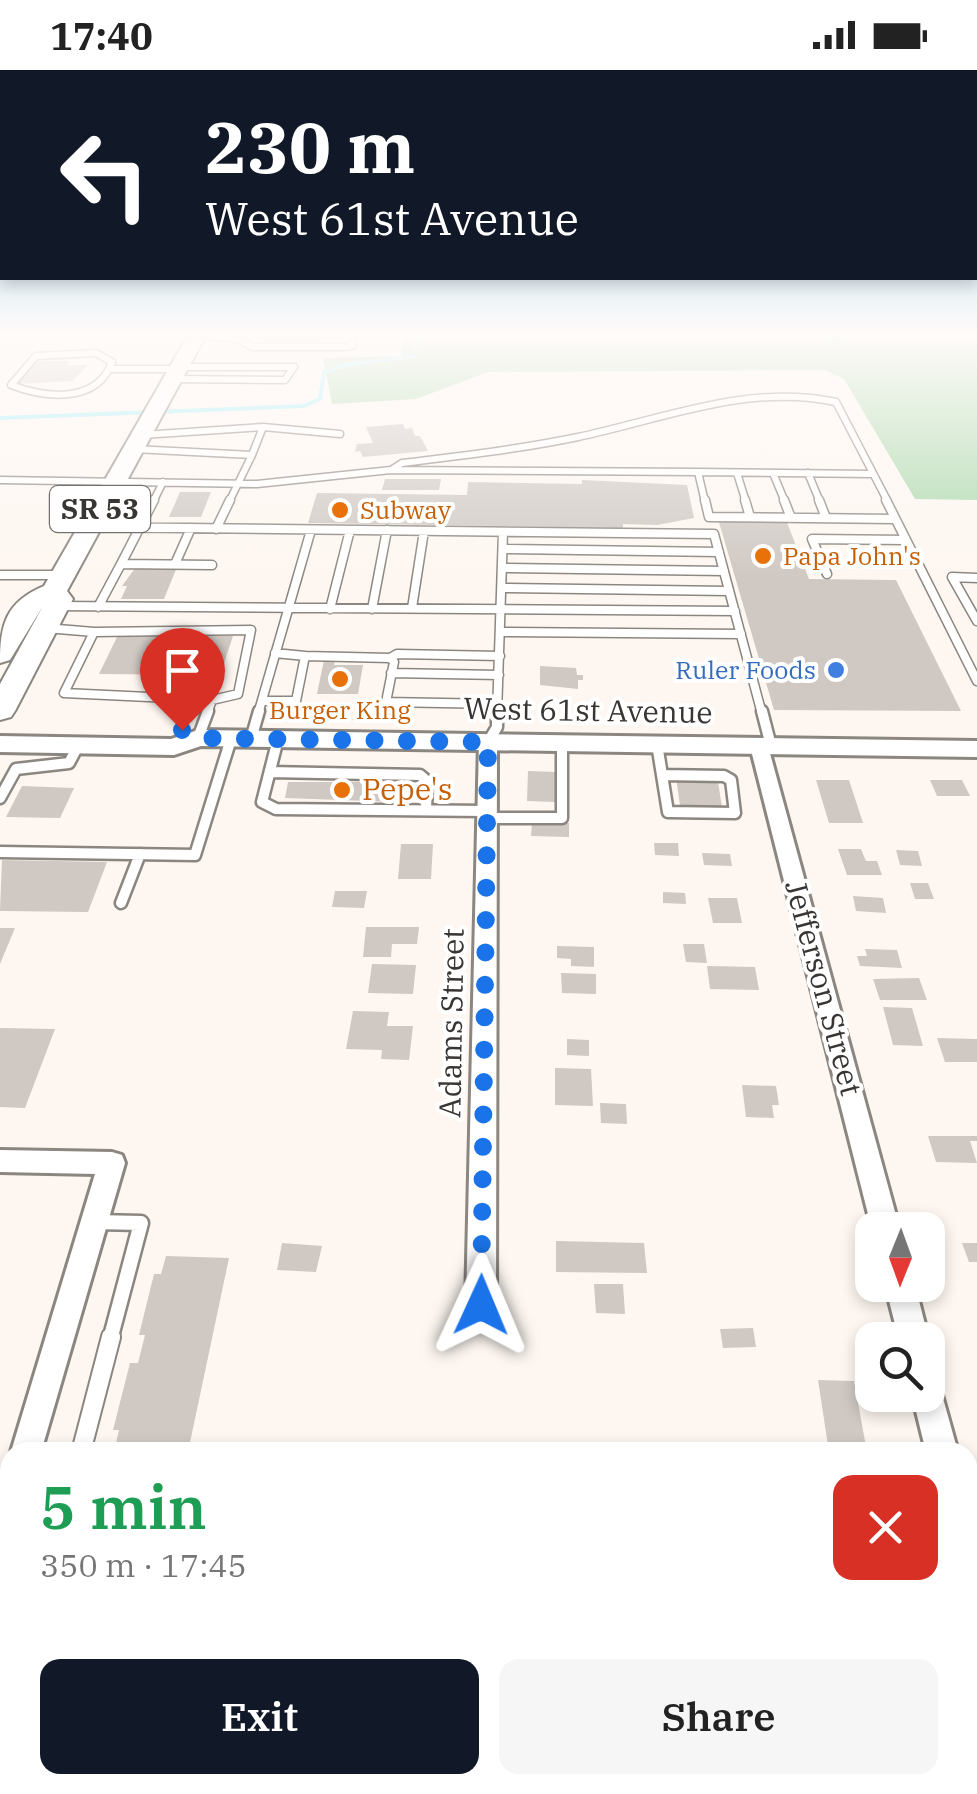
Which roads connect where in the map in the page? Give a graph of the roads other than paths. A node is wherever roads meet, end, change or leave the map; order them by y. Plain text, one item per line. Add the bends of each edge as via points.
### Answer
1 (151, 417) edge
2 (667, 417) edge
3 (844, 417) edge
4 (262, 427) junction
5 (201, 431) junction
6 (340, 434) dead end
7 (141, 437) junction
8 (176, 450) junction
9 (252, 455) junction
10 (391, 470) junction
11 (698, 472) junction
12 (737, 473) junction
13 (773, 473) junction
14 (808, 474) junction
15 (871, 474) junction
16 (0, 480) edge
17 (116, 481) junction
18 (163, 482) junction
19 (235, 484) junction
20 (750, 518) junction
21 (790, 518) junction
22 (826, 518) junction
23 (894, 519) junction
24 (90, 527) junction
25 (139, 528) junction
26 (191, 528) junction
27 (216, 528) junction
28 (311, 530) junction
29 (350, 530) junction
30 (387, 530) junction
31 (424, 531) junction
32 (503, 532) junction
33 (905, 540) junction
34 (503, 549) junction
35 (718, 552) junction
36 (121, 564) junction
37 (174, 564) junction
38 (212, 565) dead end
39 (502, 568) junction
40 (724, 571) junction
41 (0, 574) edge
42 (826, 574) dead end
43 (977, 578) edge
44 (502, 588) junction
45 (729, 591) junction
46 (55, 600) junction
47 (98, 607) junction
48 (372, 608) junction
49 (412, 608) junction
50 (501, 608) junction
51 (288, 609) junction
52 (330, 609) junction
53 (735, 611) junction
54 (977, 621) edge
55 (94, 632) junction
56 (500, 632) junction
57 (741, 634) junction
58 (276, 653) junction
59 (0, 654) edge
60 (304, 656) junction
61 (500, 656) junction
62 (390, 658) junction
63 (392, 673) junction
64 (499, 675) junction
65 (977, 680) edge
66 (212, 700) junction
67 (262, 700) junction
68 (498, 704) junction
69 (0, 712) edge
70 (0, 727) edge
71 (198, 738) junction
72 (253, 739) junction
73 (488, 742) junction
74 (562, 743) junction
75 (0, 744) edge
76 (657, 744) junction
77 (78, 746) junction
78 (765, 746) junction
79 (977, 749) edge
80 (270, 772) junction
81 (662, 774) junction
82 (0, 798) edge
83 (426, 810) junction
84 (486, 814) junction
85 (0, 852) edge
86 (140, 854) junction
87 (122, 903) dead end
88 (0, 1161) edge
89 (882, 1212) edge
90 (95, 1222) junction
91 (481, 1305) dead end
92 (932, 1412) edge
93 (28, 1442) edge
94 (84, 1442) edge
95 (940, 1442) edge

1 - 7 main road, SR 53
2 - 10 lane
3 - 15 lane
4 - 5 lane
4 - 6 lane
4 - 9 lane
5 - 7 lane
5 - 8 lane via 194,447
7 - 8 lane
7 - 17 main road, SR 53
8 - 9 lane
9 - 19 lane
10 - 11 lane
10 - 19 lane
11 - 12 lane
11 - 20 lane via 709,517
12 - 13 lane
12 - 20 lane
13 - 14 lane
13 - 21 lane
14 - 15 lane
14 - 22 lane
15 - 23 lane
16 - 17 lane
17 - 18 lane
17 - 24 main road, SR 53
18 - 19 lane
18 - 25 lane
19 - 27 lane
20 - 21 lane
21 - 22 lane
22 - 23 lane
23 - 33 lane
24 - 25 lane
24 - 46 main road, SR 53
25 - 26 lane
25 - 36 lane
26 - 27 lane
26 - 37 lane
27 - 28 lane
28 - 29 lane
28 - 51 lane
29 - 30 lane
29 - 52 lane
30 - 31 lane
30 - 48 lane
31 - 32 lane
31 - 49 lane
32 - 34 lane
32 - 35 lane via 714,534
33 - 42 lane via 812,539
33 - 65 lane
34 - 35 lane
34 - 39 lane
35 - 40 lane
36 - 37 lane
36 - 47 lane
37 - 38 lane
39 - 40 lane
39 - 44 lane
40 - 45 lane
41 - 46 lane
43 - 54 lane via 952,578
44 - 45 lane
44 - 50 lane
45 - 53 lane
46 - 47 lane
46 - 55 lane
46 - 59 main road, SR 53 via 30,601
46 - 69 main road, SR 53
47 - 51 lane
48 - 49 lane
48 - 52 lane
49 - 50 lane
50 - 53 lane
50 - 56 lane
51 - 52 lane
51 - 58 lane
53 - 57 lane
55 - 66 lane via 64,693
55 - 66 lane via 250,630 238,694
56 - 57 lane
56 - 61 lane
57 - 78 lane
58 - 60 lane
58 - 67 lane
60 - 62 lane
60 - 67 lane via 296,702
61 - 62 lane
61 - 64 lane
62 - 63 lane
63 - 64 lane
63 - 68 lane via 385,707
64 - 68 lane
66 - 71 lane
67 - 72 lane
68 - 73 lane
70 - 71 main road, West 61st Avenue via 182,730
71 - 72 main road, West 61st Avenue
71 - 77 main road, West 61st Avenue via 174,747
72 - 73 main road, West 61st Avenue
72 - 80 lane
72 - 86 lane via 195,855
73 - 74 main road, West 61st Avenue
73 - 84 street, Adams Street
74 - 76 main road, West 61st Avenue
74 - 84 lane via 562,818
75 - 77 main road, West 61st Avenue
76 - 78 main road, West 61st Avenue
76 - 81 lane
77 - 82 lane via 64,765 16,769
78 - 79 main road, West 61st Avenue
78 - 89 street, Jefferson Street
80 - 83 lane via 420,775 427,781
80 - 83 lane via 262,802 276,809
81 - 81 lane via 668,812 735,813 731,780 724,776
83 - 84 lane
84 - 91 street, Adams Street
85 - 86 lane
86 - 87 lane
88 - 90 street via 112,1163
90 - 93 street
90 - 94 lane via 141,1223
92 - 95 street

